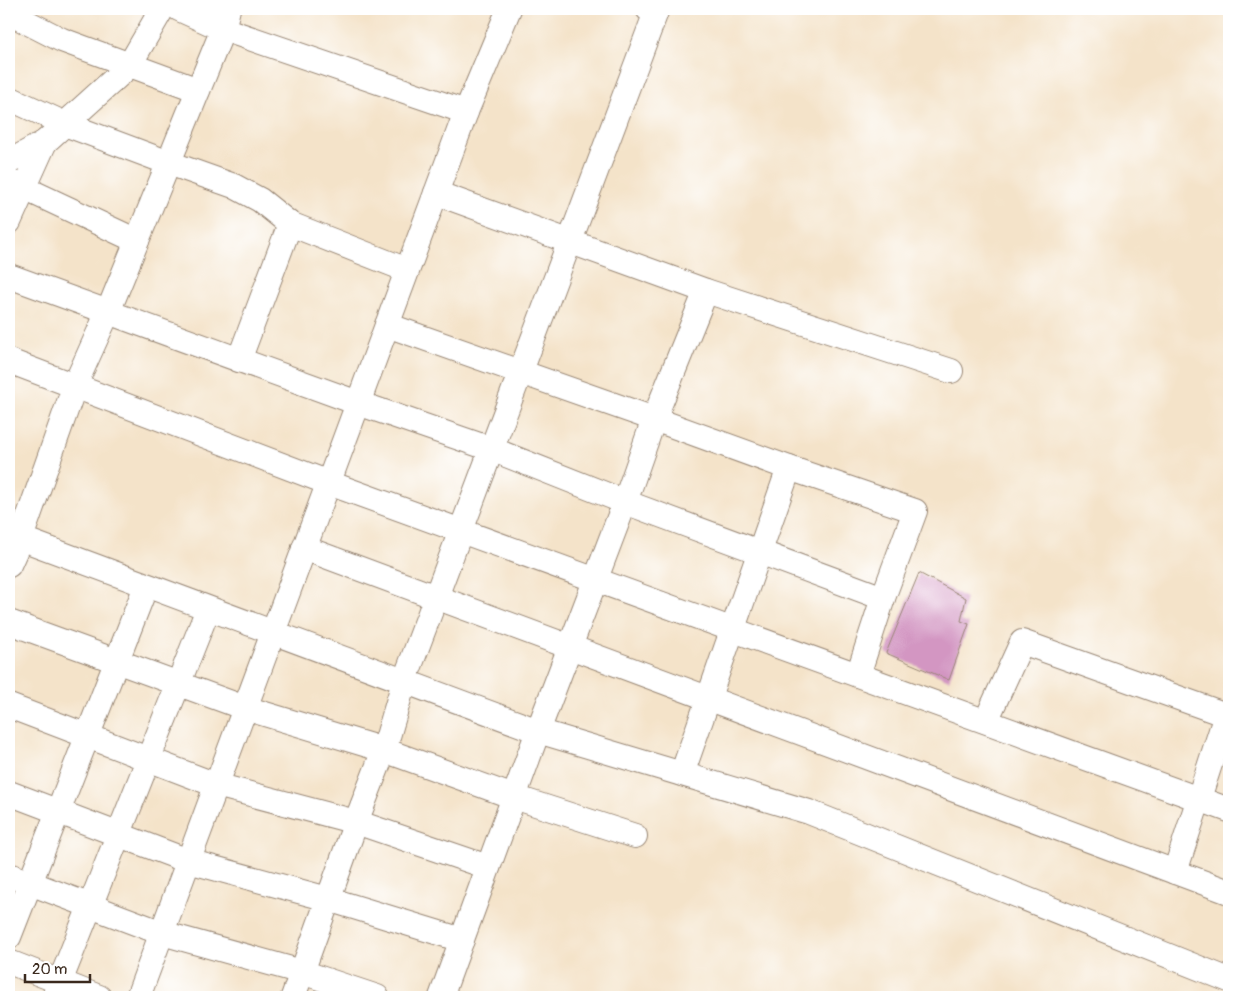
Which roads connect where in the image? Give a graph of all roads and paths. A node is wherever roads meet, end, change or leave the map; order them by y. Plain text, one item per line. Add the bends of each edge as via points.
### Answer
1 (162, 9) edge
2 (179, 9) edge
3 (510, 9) edge
4 (652, 10) edge
5 (9, 13) edge
6 (225, 19) edge
7 (129, 66) junction
8 (198, 90) junction
9 (9, 98) edge
10 (466, 112) junction
11 (66, 124) junction
12 (45, 142) junction
13 (9, 162) edge
14 (168, 163) junction
15 (16, 184) edge
16 (436, 193) junction
17 (9, 222) edge
18 (290, 224) junction
19 (137, 241) junction
20 (569, 242) junction
21 (407, 270) junction
22 (9, 276) edge
23 (706, 291) junction
24 (108, 312) junction
25 (387, 325) junction
26 (240, 360) junction
27 (9, 361) edge
28 (951, 370) dead end
29 (520, 373) junction
30 (75, 385) junction
31 (358, 403) junction
32 (654, 419) junction
33 (492, 449) junction
34 (789, 468) junction
35 (329, 483) junction
36 (625, 502) junction
37 (461, 530) junction
38 (15, 536) edge
39 (304, 548) junction
40 (760, 552) junction
41 (9, 565) edge
42 (596, 580) junction
43 (146, 586) junction
44 (436, 597) junction
45 (883, 598) junction
46 (208, 609) junction
47 (9, 622) edge
48 (732, 629) junction
49 (273, 633) junction
50 (570, 647) junction
51 (116, 662) junction
52 (858, 675) junction
53 (404, 682) junction
54 (179, 684) junction
55 (708, 698) junction
56 (9, 706) edge
57 (245, 708) junction
58 (1228, 715) edge
59 (986, 721) junction
60 (538, 731) junction
61 (87, 736) junction
62 (384, 750) junction
63 (149, 759) junction
64 (682, 774) junction
65 (216, 786) junction
66 (9, 793) edge
67 (514, 797) junction
68 (1200, 799) junction
69 (1229, 810) edge
70 (58, 812) junction
71 (356, 822) junction
72 (119, 835) junction
73 (635, 836) dead end
74 (188, 861) junction
75 (488, 867) junction
76 (1175, 872) junction
77 (19, 879) edge
78 (1229, 892) edge
79 (328, 899) junction
80 (91, 906) junction
81 (162, 933) junction
82 (9, 937) edge
83 (462, 940) junction
84 (9, 962) edge
85 (302, 972) junction
86 (1229, 980) edge
87 (57, 990) edge
88 (1229, 992) edge
89 (99, 997) edge
90 (138, 997) edge
91 (292, 997) edge
92 (377, 997) edge
93 (441, 997) edge
94 (1228, 997) edge

1 - 7 street
2 - 6 street
3 - 10 street
4 - 20 street
5 - 7 street via 62,40
6 - 8 street
6 - 10 street
7 - 8 street
7 - 11 street
8 - 14 street
9 - 11 street
10 - 16 street
11 - 12 street
11 - 14 street
12 - 13 street
12 - 15 street
14 - 18 street via 234,186 260,200
14 - 19 street
15 - 17 street
15 - 19 street
16 - 20 street
16 - 21 street
18 - 21 street
18 - 26 street
19 - 24 street
20 - 23 street
20 - 29 street
21 - 25 street
22 - 24 street
23 - 28 street
23 - 32 street
24 - 26 street
24 - 30 street
25 - 29 street
25 - 31 street
26 - 31 street
27 - 30 street
29 - 32 street
29 - 33 street
30 - 35 street
30 - 38 street
31 - 33 street
31 - 35 street
32 - 34 street
32 - 36 street
33 - 36 street
33 - 37 street
34 - 40 street
34 - 45 street via 915,511
35 - 37 street
35 - 39 street
36 - 40 street
36 - 42 street
37 - 42 street
37 - 44 street
38 - 41 street
38 - 43 street
39 - 44 street
39 - 49 street
40 - 45 street
40 - 48 street
42 - 48 street
42 - 50 street
43 - 46 street
43 - 51 street
44 - 50 street
44 - 53 street
45 - 52 street
46 - 49 street
46 - 54 street
47 - 51 street
48 - 52 street
48 - 55 street
49 - 53 street
49 - 57 street
50 - 55 street
50 - 60 street
51 - 54 street
51 - 61 street
52 - 59 street
53 - 60 street
53 - 62 street
54 - 57 street
54 - 63 street
55 - 64 street
55 - 76 street
56 - 61 street
57 - 62 street
57 - 65 street
58 - 59 street via 1022,642
58 - 68 street
59 - 68 street
60 - 64 street
60 - 67 street
61 - 63 street
61 - 70 street
62 - 67 street
62 - 71 street
63 - 65 street
63 - 72 street
64 - 86 street via 809,812
65 - 71 street
65 - 74 street
66 - 70 street
67 - 73 street
67 - 75 street
68 - 69 street
68 - 76 street
70 - 72 street
70 - 77 street
71 - 75 street
71 - 79 street
72 - 74 street
72 - 80 street
74 - 79 street
74 - 81 street
75 - 83 street
76 - 78 street
77 - 80 street
77 - 82 street
79 - 83 street
79 - 85 street
80 - 81 street
80 - 87 street
81 - 85 street
81 - 90 street
83 - 93 street
84 - 87 street
85 - 91 street
85 - 92 street
87 - 89 street
88 - 94 street

